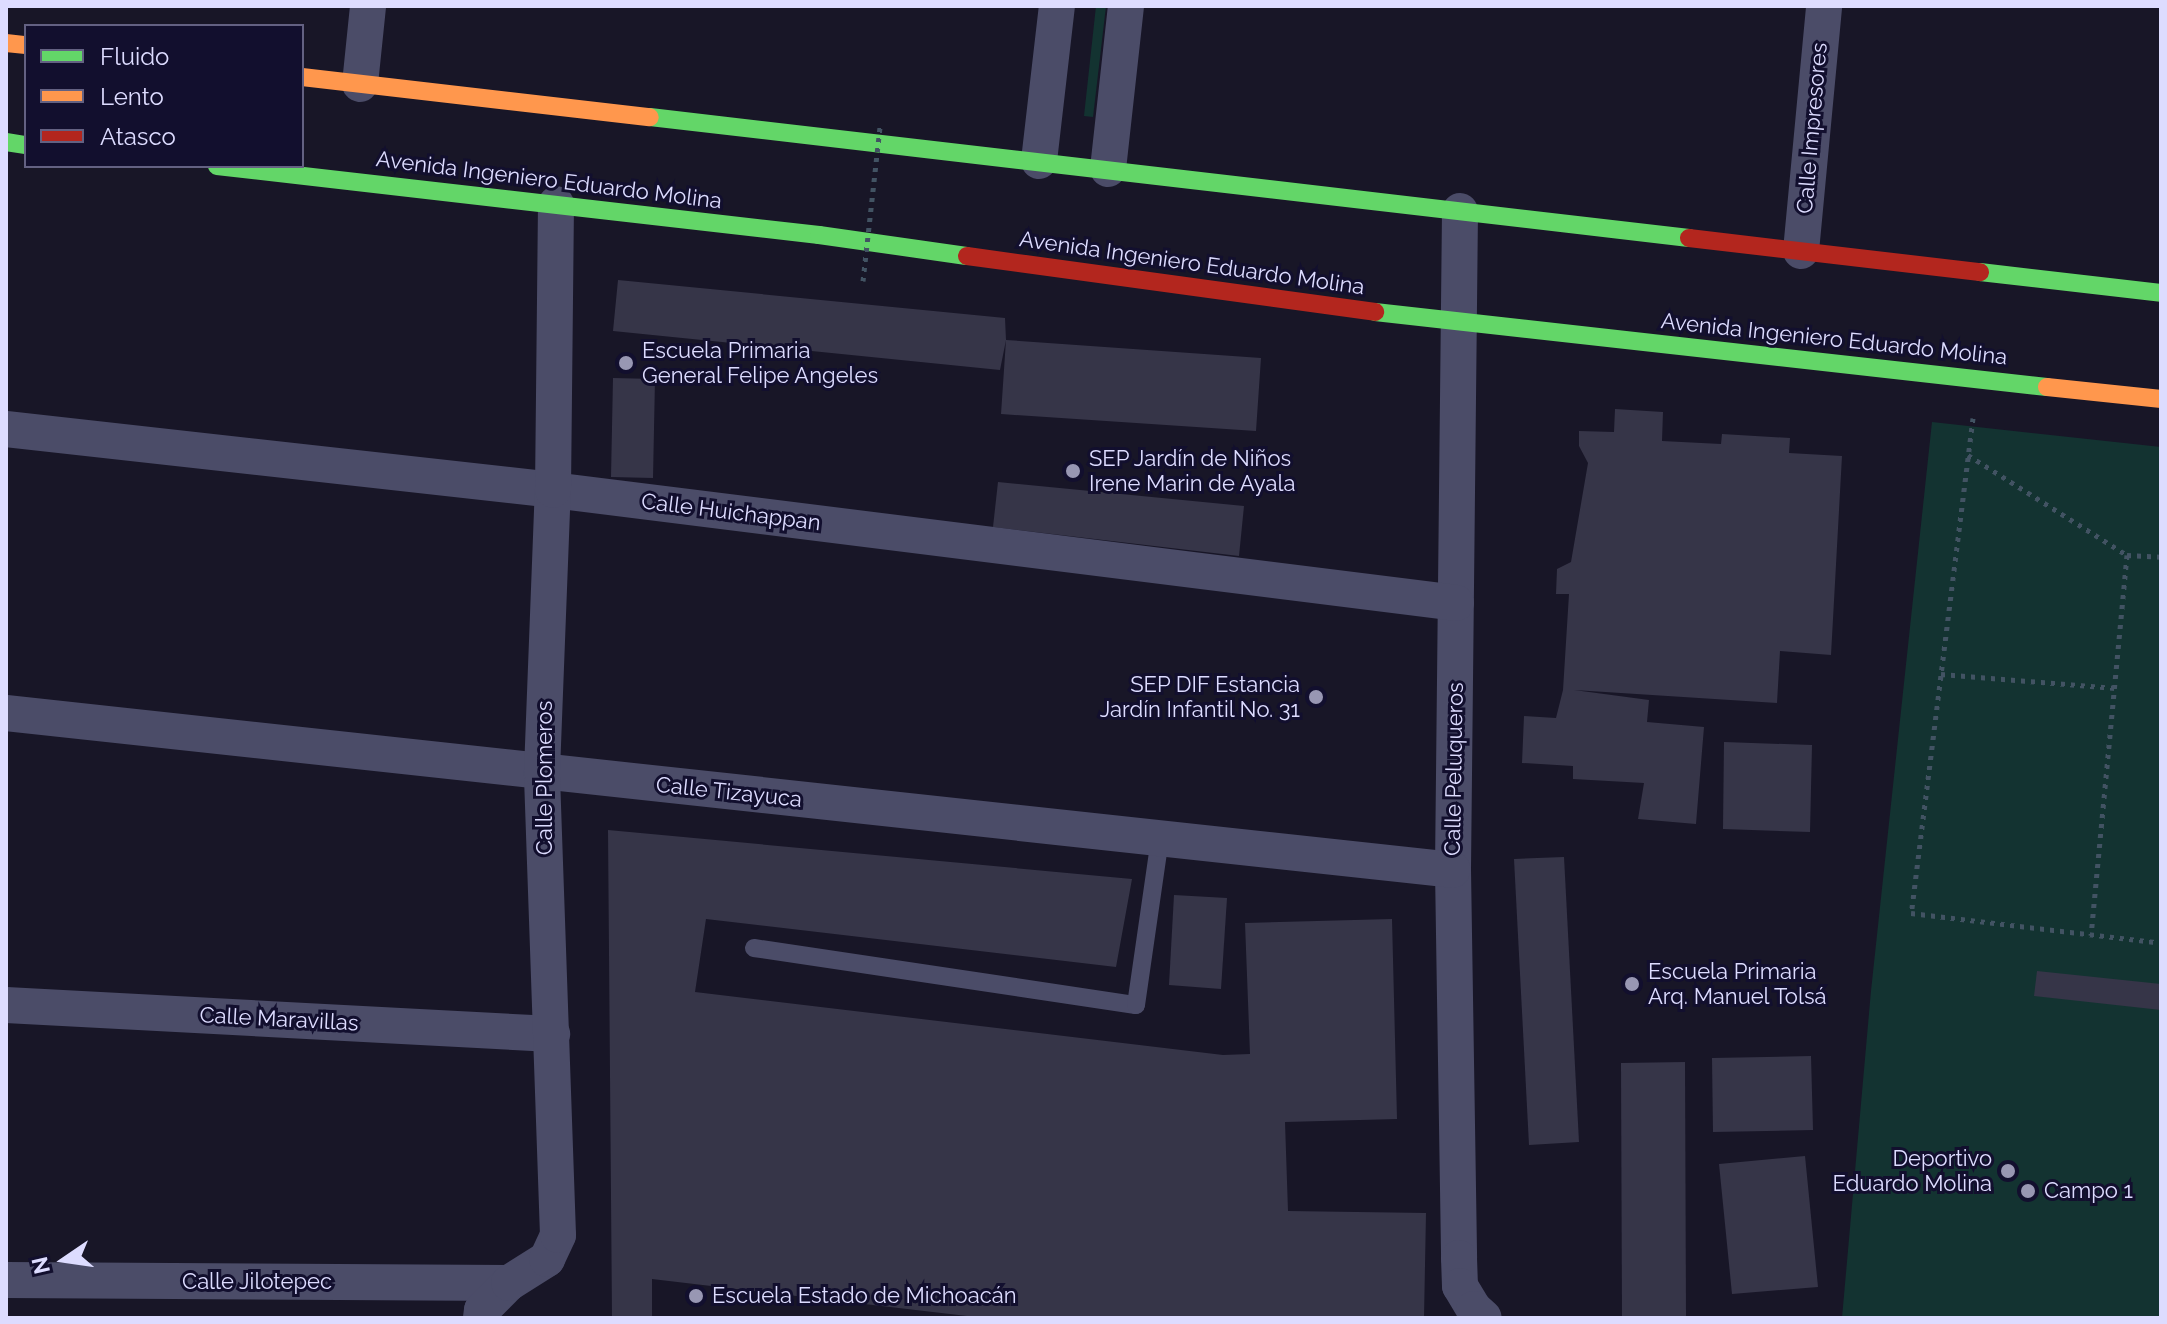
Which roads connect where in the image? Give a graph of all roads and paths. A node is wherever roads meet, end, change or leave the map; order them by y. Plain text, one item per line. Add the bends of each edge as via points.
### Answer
1 (368, 6) edge
2 (1057, 6) edge
3 (1126, 6) edge
4 (1824, 6) edge
5 (304, 77) edge
6 (360, 84) junction
7 (880, 126) dead end
8 (1039, 161) junction
9 (235, 168) edge
10 (1108, 169) junction
11 (556, 204) junction
12 (1460, 211) junction
13 (1801, 251) junction
14 (863, 281) dead end
15 (2161, 293) edge
16 (1458, 324) junction
17 (1978, 378) junction
18 (2161, 399) edge
19 (6, 429) edge
20 (1968, 455) junction
21 (553, 490) junction
22 (2127, 555) junction
23 (2161, 557) edge
24 (1456, 603) junction
25 (1941, 674) junction
26 (2115, 688) junction
27 (6, 713) edge
28 (542, 771) junction
29 (1160, 838) junction
30 (1453, 870) junction
31 (2091, 935) junction
32 (2161, 943) edge
33 (754, 948) dead end
34 (6, 1005) edge
35 (552, 1034) junction
36 (6, 1280) edge
37 (509, 1283) junction
38 (481, 1318) edge
39 (1484, 1318) edge

1 - 6 street
2 - 8 street
3 - 10 street
4 - 13 street, Calle Impresores
5 - 6 main road
6 - 8 main road
7 - 14 path, bridge
8 - 10 main road
9 - 11 main road, Avenida Ingeniero Eduardo Molina
10 - 12 main road
11 - 16 main road, Avenida Ingeniero Eduardo Molina
11 - 21 street, Calle Plomeros
12 - 13 main road
12 - 16 street, Calle Peluqueros
13 - 15 main road
16 - 17 main road, Avenida Ingeniero Eduardo Molina
16 - 24 street, Calle Peluqueros
17 - 18 main road, Avenida Ingeniero Eduardo Molina
17 - 20 path
19 - 21 street, Calle Huichappan
20 - 22 path
20 - 25 path
21 - 24 street, Calle Huichappan
21 - 28 street, Calle Plomeros
22 - 23 path
22 - 26 path
24 - 30 street, Calle Peluqueros
25 - 26 path
25 - 31 path via 1911,913
26 - 31 path
27 - 28 street, Calle Tizayuca
28 - 29 street, Calle Tizayuca
28 - 35 street, Calle Plomeros
29 - 30 street, Calle Tizayuca
29 - 33 lane via 1136,1005
30 - 39 street, Calle Peluqueros via 1460,1286
31 - 32 path
34 - 35 street, Calle Maravillas
35 - 37 street, Calle Plomeros via 558,1235 547,1259
36 - 37 street, Calle Jilotepec
37 - 38 street, Calle Plomeros via 482,1310

